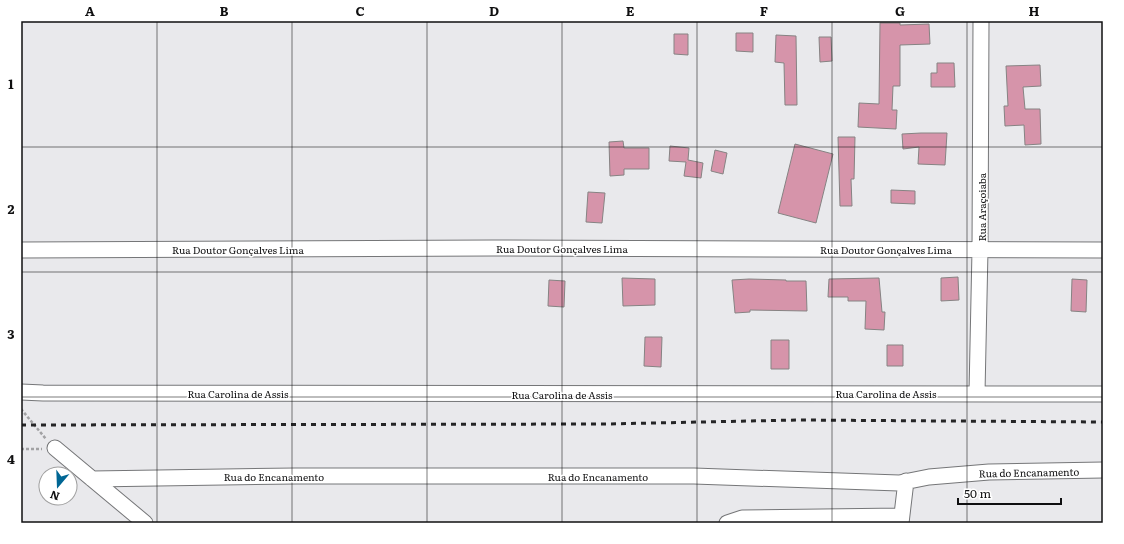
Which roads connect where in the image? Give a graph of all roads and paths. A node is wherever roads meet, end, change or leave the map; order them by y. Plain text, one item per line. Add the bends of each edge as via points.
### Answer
1 (981, 21) edge
2 (21, 250) edge
3 (980, 250) junction
4 (1103, 250) edge
5 (21, 392) edge
6 (977, 393) junction
7 (1103, 394) edge
8 (21, 409) edge
9 (55, 448) junction
10 (21, 449) edge
11 (1103, 470) edge
12 (92, 479) junction
13 (906, 481) junction
14 (780, 520) edge
15 (901, 520) edge
16 (145, 523) edge
17 (729, 523) edge

1 - 3 street, Rua Araçoiaba
2 - 3 street, Rua Doutor Gonçalves Lima
3 - 4 street, Rua Doutor Gonçalves Lima
3 - 6 street, Rua Araçoiaba
5 - 6 street, Rua Carolina de Assis
6 - 7 street, Rua Carolina de Assis
8 - 9 path
9 - 10 path
9 - 12 street
11 - 13 street, Rua do Encanamento via 989,472
12 - 13 street, Rua do Encanamento via 287,476 694,476 861,482
12 - 16 street
13 - 15 street
14 - 15 street
14 - 17 street via 742,518

